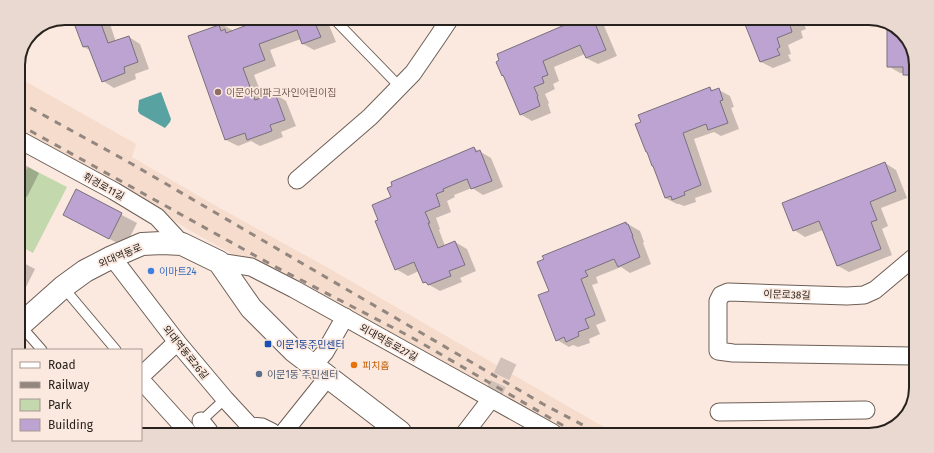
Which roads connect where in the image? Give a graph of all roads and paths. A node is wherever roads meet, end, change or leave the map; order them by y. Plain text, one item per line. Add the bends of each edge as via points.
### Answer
1 (340, 25) edge
2 (446, 25) edge
3 (400, 86) junction
4 (25, 143) edge
5 (297, 180) dead end
6 (182, 244) junction
7 (112, 257) junction
8 (909, 261) edge
9 (220, 262) junction
10 (62, 287) junction
11 (345, 317) junction
12 (25, 321) edge
13 (25, 332) edge
14 (177, 342) junction
15 (41, 349) edge
16 (115, 349) edge
17 (909, 356) edge
18 (321, 371) junction
19 (142, 375) edge
20 (142, 381) edge
21 (225, 399) junction
22 (491, 399) junction
23 (866, 410) dead end
24 (719, 412) dead end
25 (184, 428) edge
26 (201, 428) edge
27 (264, 428) edge
28 (286, 428) edge
29 (395, 428) edge
30 (469, 428) edge
31 (544, 428) edge

1 - 3 lane
2 - 3 street via 413,72
3 - 5 street via 370,118
4 - 6 street, 휘경로11길 via 157,217
6 - 7 street, 외대역동로 via 142,244
6 - 9 street, 외대역동로
7 - 10 street, 외대역동로
7 - 14 street, 외대역동로26길
8 - 17 street, 이문로38길 via 875,290 864,295 728,292 718,301 718,351
9 - 11 street, 외대역동로27길 via 251,267
9 - 18 street via 251,308 294,351
10 - 12 street, 외대역동로
10 - 16 lane
11 - 18 street via 325,352
11 - 22 street, 외대역동로27길
13 - 15 lane
14 - 19 street
14 - 21 street, 외대역동로26길
18 - 28 street
18 - 29 street
20 - 25 street
21 - 26 lane
21 - 27 street, 외대역동로26길 via 250,426
22 - 30 street
22 - 31 street, 외대역동로27길
23 - 24 street

